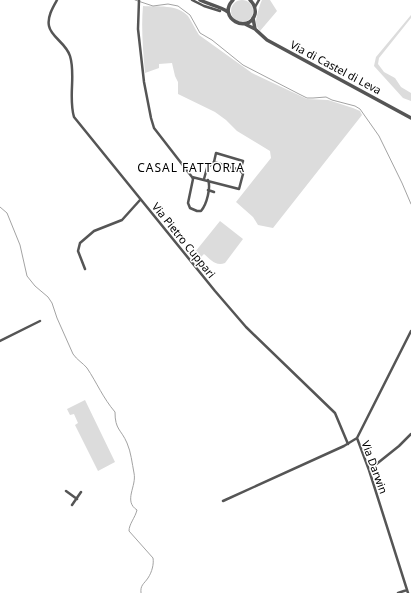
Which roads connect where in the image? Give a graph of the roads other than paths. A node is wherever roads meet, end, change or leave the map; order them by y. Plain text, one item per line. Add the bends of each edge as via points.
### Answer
1 (57, 0) edge
2 (139, 0) edge
3 (192, 0) edge
4 (200, 0) edge
5 (250, 0) edge
6 (259, 0) edge
7 (231, 2) edge
8 (255, 7) junction
9 (220, 9) junction
10 (228, 12) junction
11 (253, 18) junction
12 (245, 24) junction
13 (255, 29) junction
14 (411, 118) edge
15 (214, 162) junction
16 (240, 170) junction
17 (192, 177) junction
18 (205, 179) junction
19 (208, 190) junction
20 (214, 192) dead end
21 (140, 200) junction
22 (85, 269) dead end
23 (40, 321) dead end
24 (411, 331) edge
25 (0, 341) edge
26 (411, 434) edge
27 (357, 438) junction
28 (348, 444) junction
29 (369, 470) junction
30 (66, 491) dead end
31 (82, 492) dead end
32 (77, 499) junction
33 (223, 501) dead end
34 (72, 505) dead end
35 (407, 592) edge
36 (398, 593) edge

1 - 21 street, Via Pietro Cuppari via 48,25 70,54 74,116
2 - 17 street via 138,29 152,122 156,131
3 - 9 street via 204,6
4 - 9 street
5 - 8 street
6 - 8 street
7 - 9 street
7 - 10 street
8 - 11 street
9 - 10 street
10 - 12 street, Via di Castel di Leva via 235,22
11 - 12 street
11 - 13 street
12 - 13 street, Via di Castel di Leva
13 - 14 street, Via di Castel di Leva via 267,40
15 - 16 street
15 - 16 street via 216,154 243,161
15 - 18 street via 207,167
16 - 18 street via 243,174 239,189
17 - 18 street
17 - 19 street via 188,203 191,209 203,209
18 - 19 street via 210,185
19 - 20 street
21 - 22 street, Via Pietro Cuppari via 122,220 93,232 80,243 78,251
21 - 28 street, Via Pietro Cuppari via 246,327 335,413
23 - 25 street
24 - 27 street, Via Darwin
26 - 29 street
27 - 28 street
27 - 29 street, Via Darwin
28 - 33 street
29 - 35 street, Via Darwin
30 - 32 street
31 - 32 street
32 - 34 street
35 - 36 street

